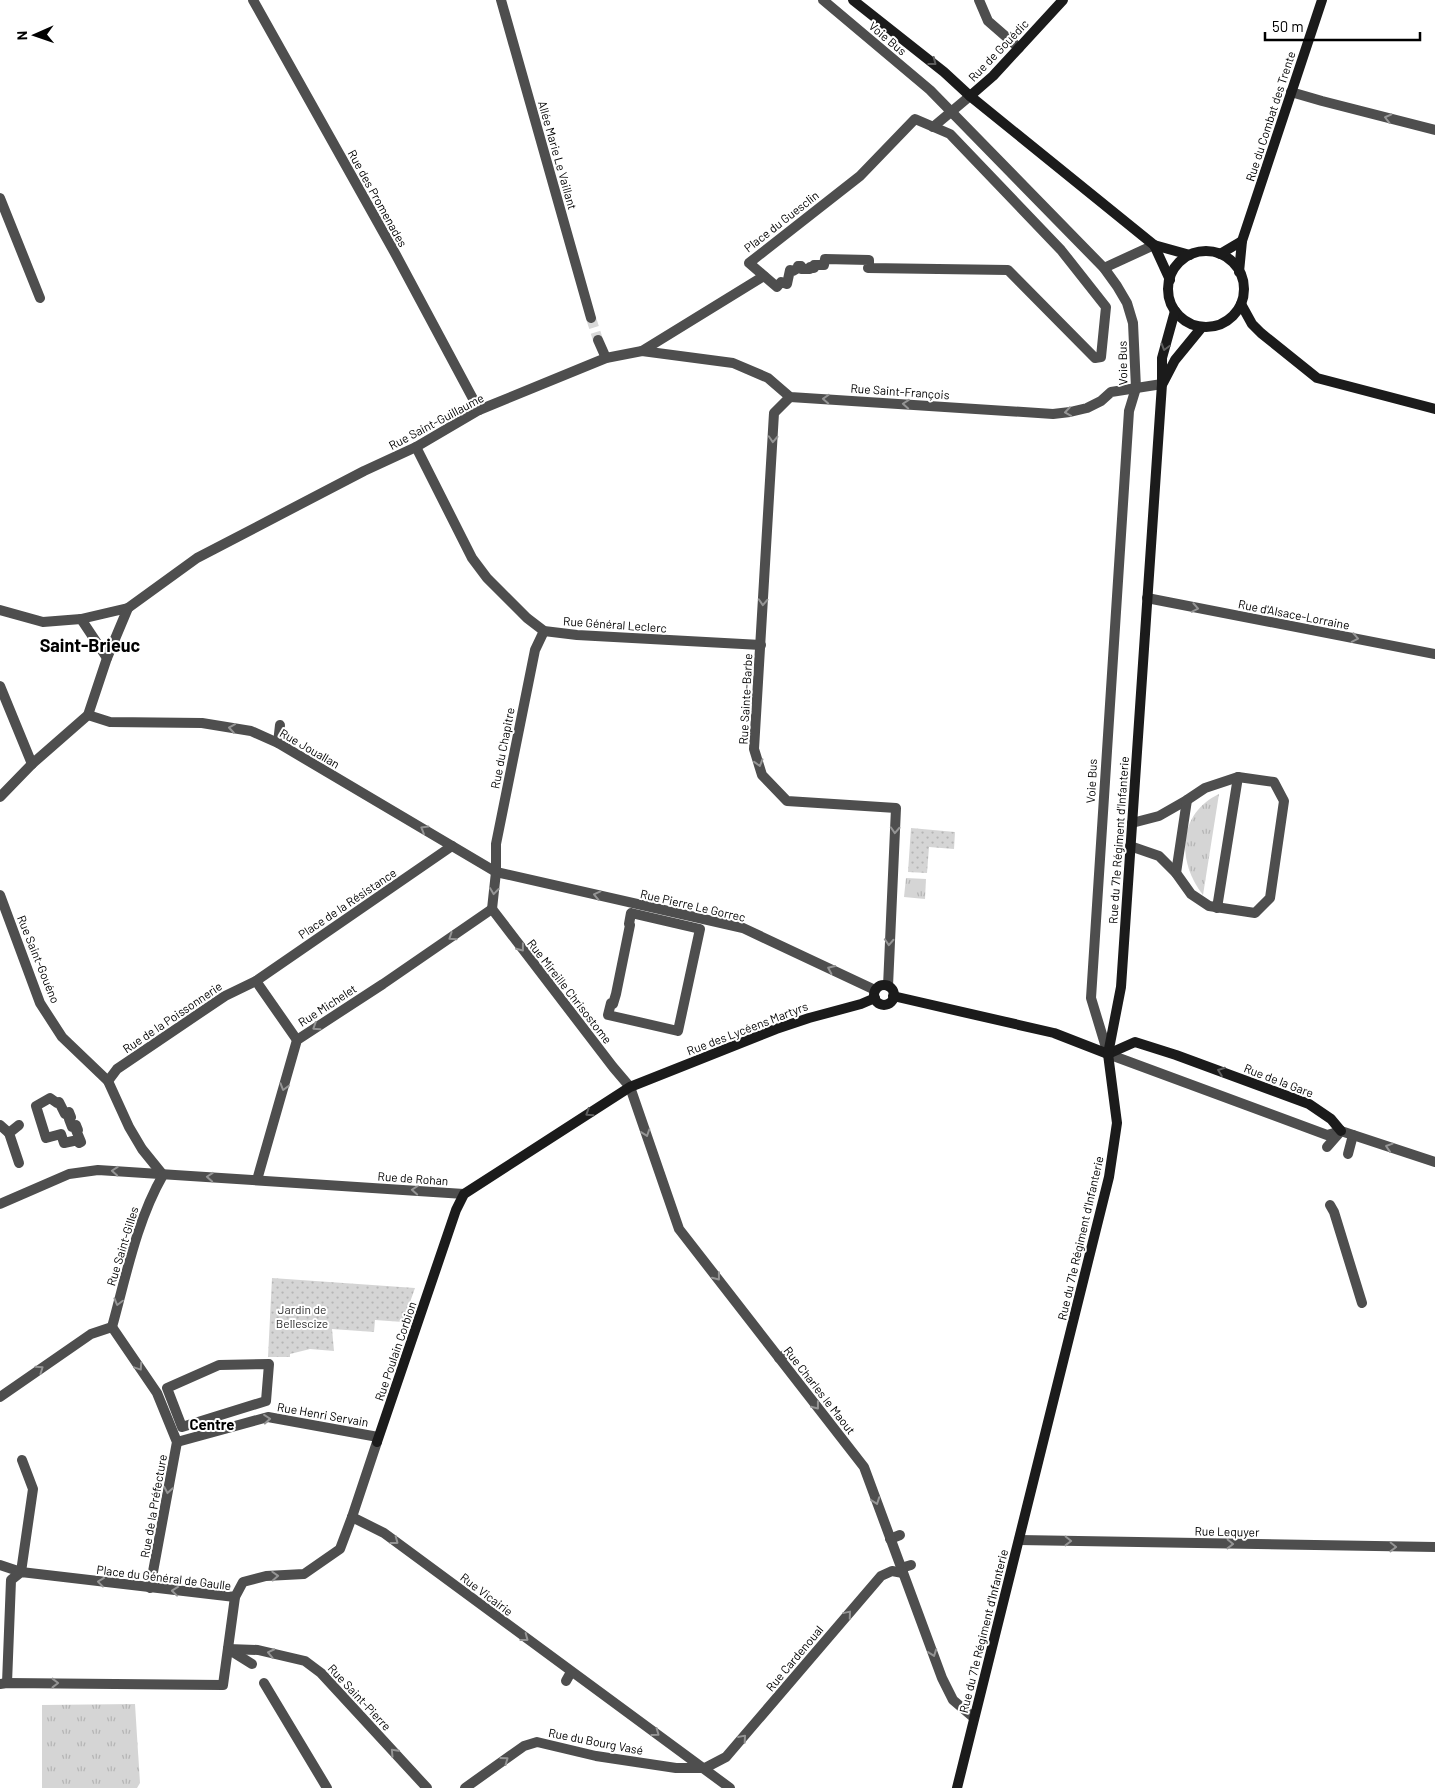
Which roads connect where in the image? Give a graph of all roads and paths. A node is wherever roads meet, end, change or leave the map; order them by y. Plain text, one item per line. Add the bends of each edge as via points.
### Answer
1 (253, 0) edge
2 (501, 0) edge
3 (824, 0) edge
4 (853, 0) edge
5 (979, 0) edge
6 (1063, 0) edge
7 (1322, 0) edge
8 (1019, 48) junction
9 (1291, 92) junction
10 (970, 96) junction
11 (952, 111) junction
12 (933, 127) junction
13 (1435, 130) edge
14 (0, 198) edge
15 (1242, 241) junction
16 (1154, 245) junction
17 (1220, 254) junction
18 (1190, 255) junction
19 (1104, 268) junction
20 (1239, 272) junction
21 (764, 276) junction
22 (1170, 280) junction
23 (40, 298) dead end
24 (1241, 304) junction
25 (1175, 311) junction
26 (1232, 317) junction
27 (590, 318) tunnel mouth
28 (1252, 324) junction
29 (1202, 327) junction
30 (598, 340) tunnel mouth
31 (642, 351) junction
32 (606, 358) junction
33 (1162, 384) junction
34 (1136, 388) junction
35 (790, 397) junction
36 (1435, 409) edge
37 (479, 410) junction
38 (416, 447) junction
39 (1147, 598) junction
40 (128, 608) junction
41 (0, 610) edge
42 (81, 619) junction
43 (544, 631) junction
44 (761, 645) junction
45 (1435, 654) edge
46 (107, 658) junction
47 (0, 686) edge
48 (88, 714) junction
49 (280, 725) dead end
50 (278, 743) junction
51 (32, 764) junction
52 (1238, 777) junction
53 (0, 798) edge
54 (1187, 800) junction
55 (1132, 823) junction
56 (452, 846) junction
57 (1130, 846) junction
58 (496, 872) junction
59 (1176, 873) junction
60 (0, 895) edge
61 (1217, 908) junction
62 (492, 910) junction
63 (256, 981) junction
64 (888, 986) junction
65 (875, 994) junction
66 (893, 996) junction
67 (608, 1015) joint
68 (297, 1040) junction
69 (1108, 1054) junction
70 (108, 1081) junction
71 (630, 1087) junction
72 (0, 1125) edge
73 (19, 1125) dead end
74 (1341, 1131) junction
75 (9, 1133) junction
76 (1353, 1135) junction
77 (46, 1138) joint
78 (1328, 1147) dead end
79 (1348, 1154) dead end
80 (1435, 1162) edge
81 (20, 1163) dead end
82 (163, 1174) junction
83 (256, 1180) junction
84 (464, 1194) junction
85 (0, 1204) edge
86 (1330, 1205) dead end
87 (1362, 1303) dead end
88 (112, 1327) junction
89 (167, 1388) joint
90 (0, 1398) edge
91 (377, 1440) junction
92 (177, 1442) junction
93 (22, 1460) dead end
94 (352, 1517) junction
95 (900, 1535) dead end
96 (890, 1539) junction
97 (1019, 1540) junction
98 (1435, 1547) edge
99 (0, 1565) edge
100 (905, 1569) junction
101 (21, 1572) junction
102 (150, 1588) junction
103 (235, 1597) junction
104 (228, 1649) junction
105 (252, 1664) dead end
106 (3, 1684) edge
107 (264, 1684) dead end
108 (973, 1718) junction
109 (705, 1768) junction
110 (327, 1788) edge
111 (427, 1788) edge
112 (465, 1788) edge
113 (730, 1788) edge
114 (957, 1788) edge

1 - 37 street, Rue des Promenades
2 - 27 street, Allée Marie Le Vaillant
3 - 11 street, Voie Bus
4 -> 10 main road
5 - 8 street via 988,21
6 - 8 main road, Rue de Gouédic
7 - 9 main road, Rue du Combat des Trente
8 - 10 main road, Rue de Gouédic
13 -> 9 street
9 - 15 main road, Rue du Combat des Trente
10 - 11 street
10 - 16 main road
11 - 12 street
11 - 19 street, Voie Bus
12 - 21 street, Place du Guesclin via 915,120 860,176 749,263
12 - 21 street, Place du Guesclin via 950,134 1055,243 1106,307 1101,357 1095,358 1008,270 868,268 869,260 825,259 824,265 814,265 810,269 798,266 790,270 787,284 781,282 777,287
14 - 23 street
15 - 17 main road
15 - 20 main road, Rue du Combat des Trente
16 - 18 main road
16 - 19 street
16 - 22 main road
17 - 18 main road
17 - 20 main road
18 - 22 main road via 1181,261
19 - 34 street, Voie Bus via 1127,303 1133,323
20 - 24 main road via 1244,293
21 - 31 street, Rue Saint-Guillaume
22 - 25 main road via 1168,291
24 - 26 main road
24 - 28 main road
25 - 29 main road via 1187,322
25 -> 33 main road, Rue du 71e Régiment d'Infanterie via 1162,358
26 - 28 main road
26 - 29 main road via 1223,323
28 - 36 main road via 1317,378
29 - 33 main road via 1175,360
30 - 32 street
31 - 32 street, Rue Saint-Guillaume
31 - 35 street via 733,362 768,378
32 - 37 street, Rue Saint-Guillaume
33 - 34 street, Rue Saint-François
33 - 39 main road, Rue du 71e Régiment d'Infanterie
34 -> 35 street, Rue Saint-François via 1111,392 1087,408 1053,414
34 - 69 street, Voie Bus via 1129,411 1091,998
35 -> 44 street, Rue Sainte-Barbe via 774,413
37 - 38 street, Rue Saint-Guillaume
38 - 40 street, Rue Saint-Guillaume via 197,558
38 - 43 street, Rue Général Leclerc via 472,558 487,578
39 -> 45 street, Rue d'Alsace-Lorraine
39 - 55 main road, Rue du 71e Régiment d'Infanterie
40 - 42 street
40 - 46 street
41 - 42 street via 43,622
42 - 46 street
43 - 44 street, Rue Général Leclerc
43 - 58 street, Rue du Chapitre via 535,650 496,844
44 -> 64 street, Rue Sainte-Barbe via 754,749 762,775 787,801 896,808
46 - 48 street
47 - 51 street
50 -> 48 street, Rue Jouallan via 251,731 202,723 110,722
48 - 51 street
49 - 50 street
56 -> 50 street, Rue Jouallan
51 - 53 street
52 - 54 street via 1205,788
52 - 61 street
52 - 61 street via 1274,782 1284,801 1270,898 1255,913
54 - 55 street via 1159,816
54 - 59 street
55 - 57 main road, Rue du 71e Régiment d'Infanterie
56 - 58 street, Rue Jouallan
56 - 63 street, Place de la Résistance
57 - 59 street via 1159,856
57 - 69 main road, Rue du 71e Régiment d'Infanterie via 1120,987
58 -> 62 street, Rue du Chapitre
65 -> 58 street, Rue Pierre Le Gorrec via 743,928
59 - 61 street via 1191,894
60 - 70 street, Rue Saint-Gouéno via 40,1003 62,1036
62 -> 68 street, Rue Michelet
62 -> 71 street, Rue Mireille Chrisostome
63 - 68 street
63 - 70 street, Rue de la Poissonnerie via 209,1006 117,1069
64 - 65 main road via 882,985
64 - 66 main road
65 - 66 main road via 879,1003 885,1004
65 - 71 main road, Rue des Lycéens Martyrs via 861,1004 776,1029
66 - 69 main road via 1061,1035
67 - 67 street via 611,1003 614,1004 631,913 700,929 678,1031
68 -> 83 street, Rue Michelet
69 - 74 street via 1327,1135
74 -> 69 main road, Rue de la Gare via 1331,1119 1309,1104 1176,1054 1135,1042
69 - 97 main road, Rue du 71e Régiment d'Infanterie via 1117,1123 1109,1177
70 - 82 street, Rue Saint-Gouéno via 142,1149
71 -> 84 main road, Rue de Rohan
71 -> 96 street, Rue Charles le Maout via 679,1229 784,1356 864,1467
72 - 75 street
73 - 75 street
74 - 76 street, Rue de la Gare
74 - 78 street
75 - 81 street
76 - 79 street
80 -> 76 street, Rue de la Gare
77 - 77 street via 36,1106 50,1098 59,1102 65,1114 69,1112 71,1117 68,1119 72,1127 76,1125 81,1142 64,1143 61,1134
83 -> 82 street, Rue de Rohan
82 -> 85 street, Rue de Rohan via 98,1170 69,1174
82 -> 88 street, Rue Saint-Gilles via 151,1196
84 -> 83 street, Rue de Rohan
84 - 91 main road, Rue Poulain Corbion
86 - 87 street
90 -> 88 street via 91,1334
88 -> 92 street, Rue de la Préfecture via 157,1393
89 - 89 street via 219,1365 269,1364 266,1402 182,1427
92 -> 91 street, Rue Henri Servain via 268,1417
91 - 94 street, Rue Poulain Corbion
92 -> 102 street, Rue de la Préfecture
93 - 101 street via 33,1489
103 -> 94 street via 243,1582 266,1576 304,1574 340,1549
94 -> 109 street, Rue Vicairie via 384,1533 569,1676
95 - 96 street
96 - 100 street, Rue Charles le Maout
97 -> 98 street, Rue Lequyer
97 - 108 main road, Rue du 71e Régiment d'Infanterie
99 - 101 street
100 -> 108 street, Rue Charles le Maout via 942,1678 953,1700
109 -> 100 street, Rue Cardenoual via 726,1757 881,1576
102 -> 101 street, Place du Général de Gaulle
101 - 106 street, Place du Général de Gaulle via 11,1580
103 -> 102 street, Place du Général de Gaulle
103 - 104 street, Place du Général de Gaulle
104 - 105 street
106 -> 104 street, Place du Général de Gaulle via 223,1685
111 -> 104 street, Rue Saint-Pierre via 321,1673 305,1661 258,1650
107 - 110 street
108 - 114 main road, Rue du 71e Régiment d'Infanterie
112 -> 109 street, Rue du Bourg Vasé via 524,1746 537,1742 596,1756 676,1768
109 - 113 street, Rue Vicairie

